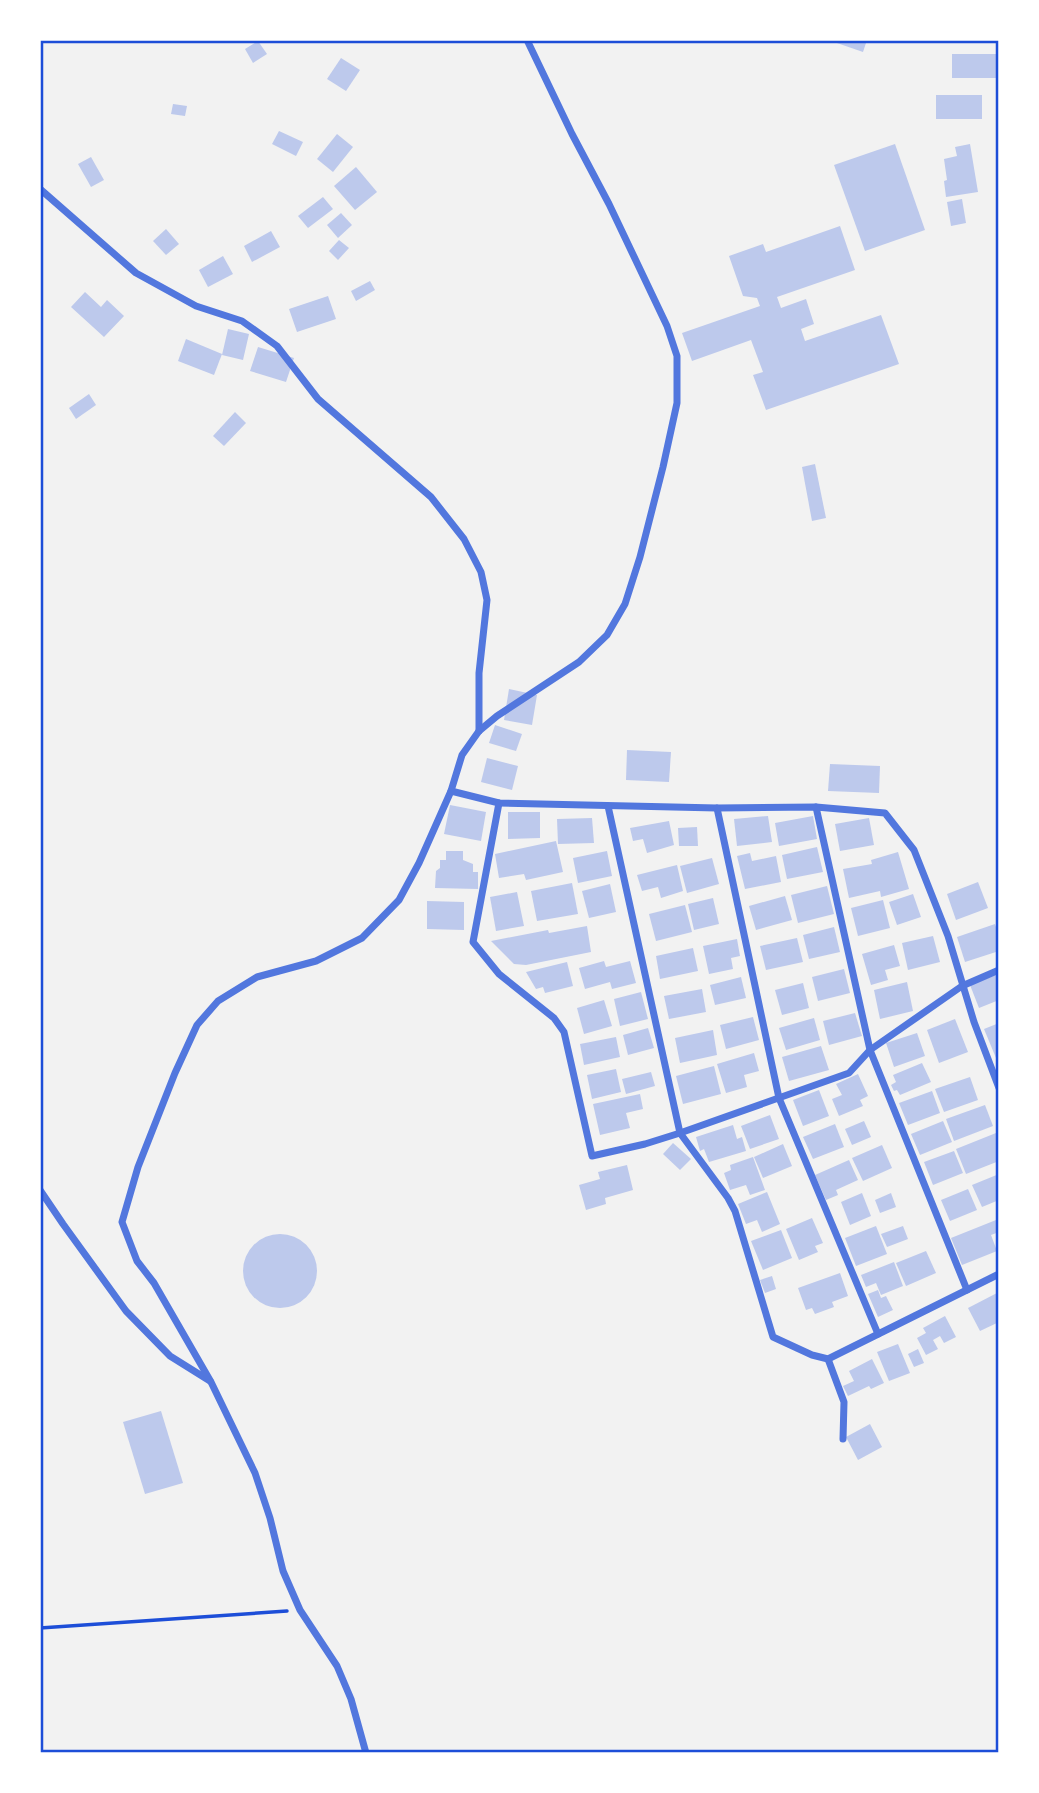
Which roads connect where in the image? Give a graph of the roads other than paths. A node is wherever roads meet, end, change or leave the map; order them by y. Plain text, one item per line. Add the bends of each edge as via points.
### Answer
1 (527, 40) edge
2 (40, 189) edge
3 (479, 731) junction
4 (451, 791) junction
5 (499, 803) junction
6 (608, 806) junction
7 (817, 807) junction
8 (717, 808) junction
9 (999, 970) edge
10 (962, 986) junction
11 (870, 1050) junction
12 (999, 1088) edge
13 (779, 1098) junction
14 (680, 1133) junction
15 (40, 1190) edge
16 (999, 1274) edge
17 (967, 1290) junction
18 (877, 1334) junction
19 (828, 1359) junction
20 (211, 1382) junction
21 (843, 1439) dead end
22 (366, 1753) edge

1 - 3 street via 667,326 677,356 677,403 640,557 625,604 607,635 579,662
2 - 3 street via 136,273 196,306 242,321 277,346 318,400 431,497 464,539 481,572 487,600 479,673
3 - 4 street via 462,755
4 - 5 street
4 - 20 street via 399,900 362,938 317,961 257,977 218,1001 197,1025 175,1073 138,1167 122,1223 137,1261
5 - 6 street
5 - 14 street via 473,942 499,974 554,1018 564,1032 592,1156
6 - 8 street
6 - 14 street
7 - 8 street
7 - 10 street via 885,814 914,850
7 - 11 street
8 - 13 street
9 - 10 street
10 - 11 street
10 - 12 street
11 - 13 street via 849,1073
11 - 17 street
13 - 14 street
13 - 18 street
14 - 19 street via 735,1211 773,1337
15 - 20 street via 126,1311 170,1356
16 - 17 street
17 - 18 street
18 - 19 street
19 - 21 street via 844,1402
20 - 22 street via 255,1473 300,1610 337,1666 351,1699

